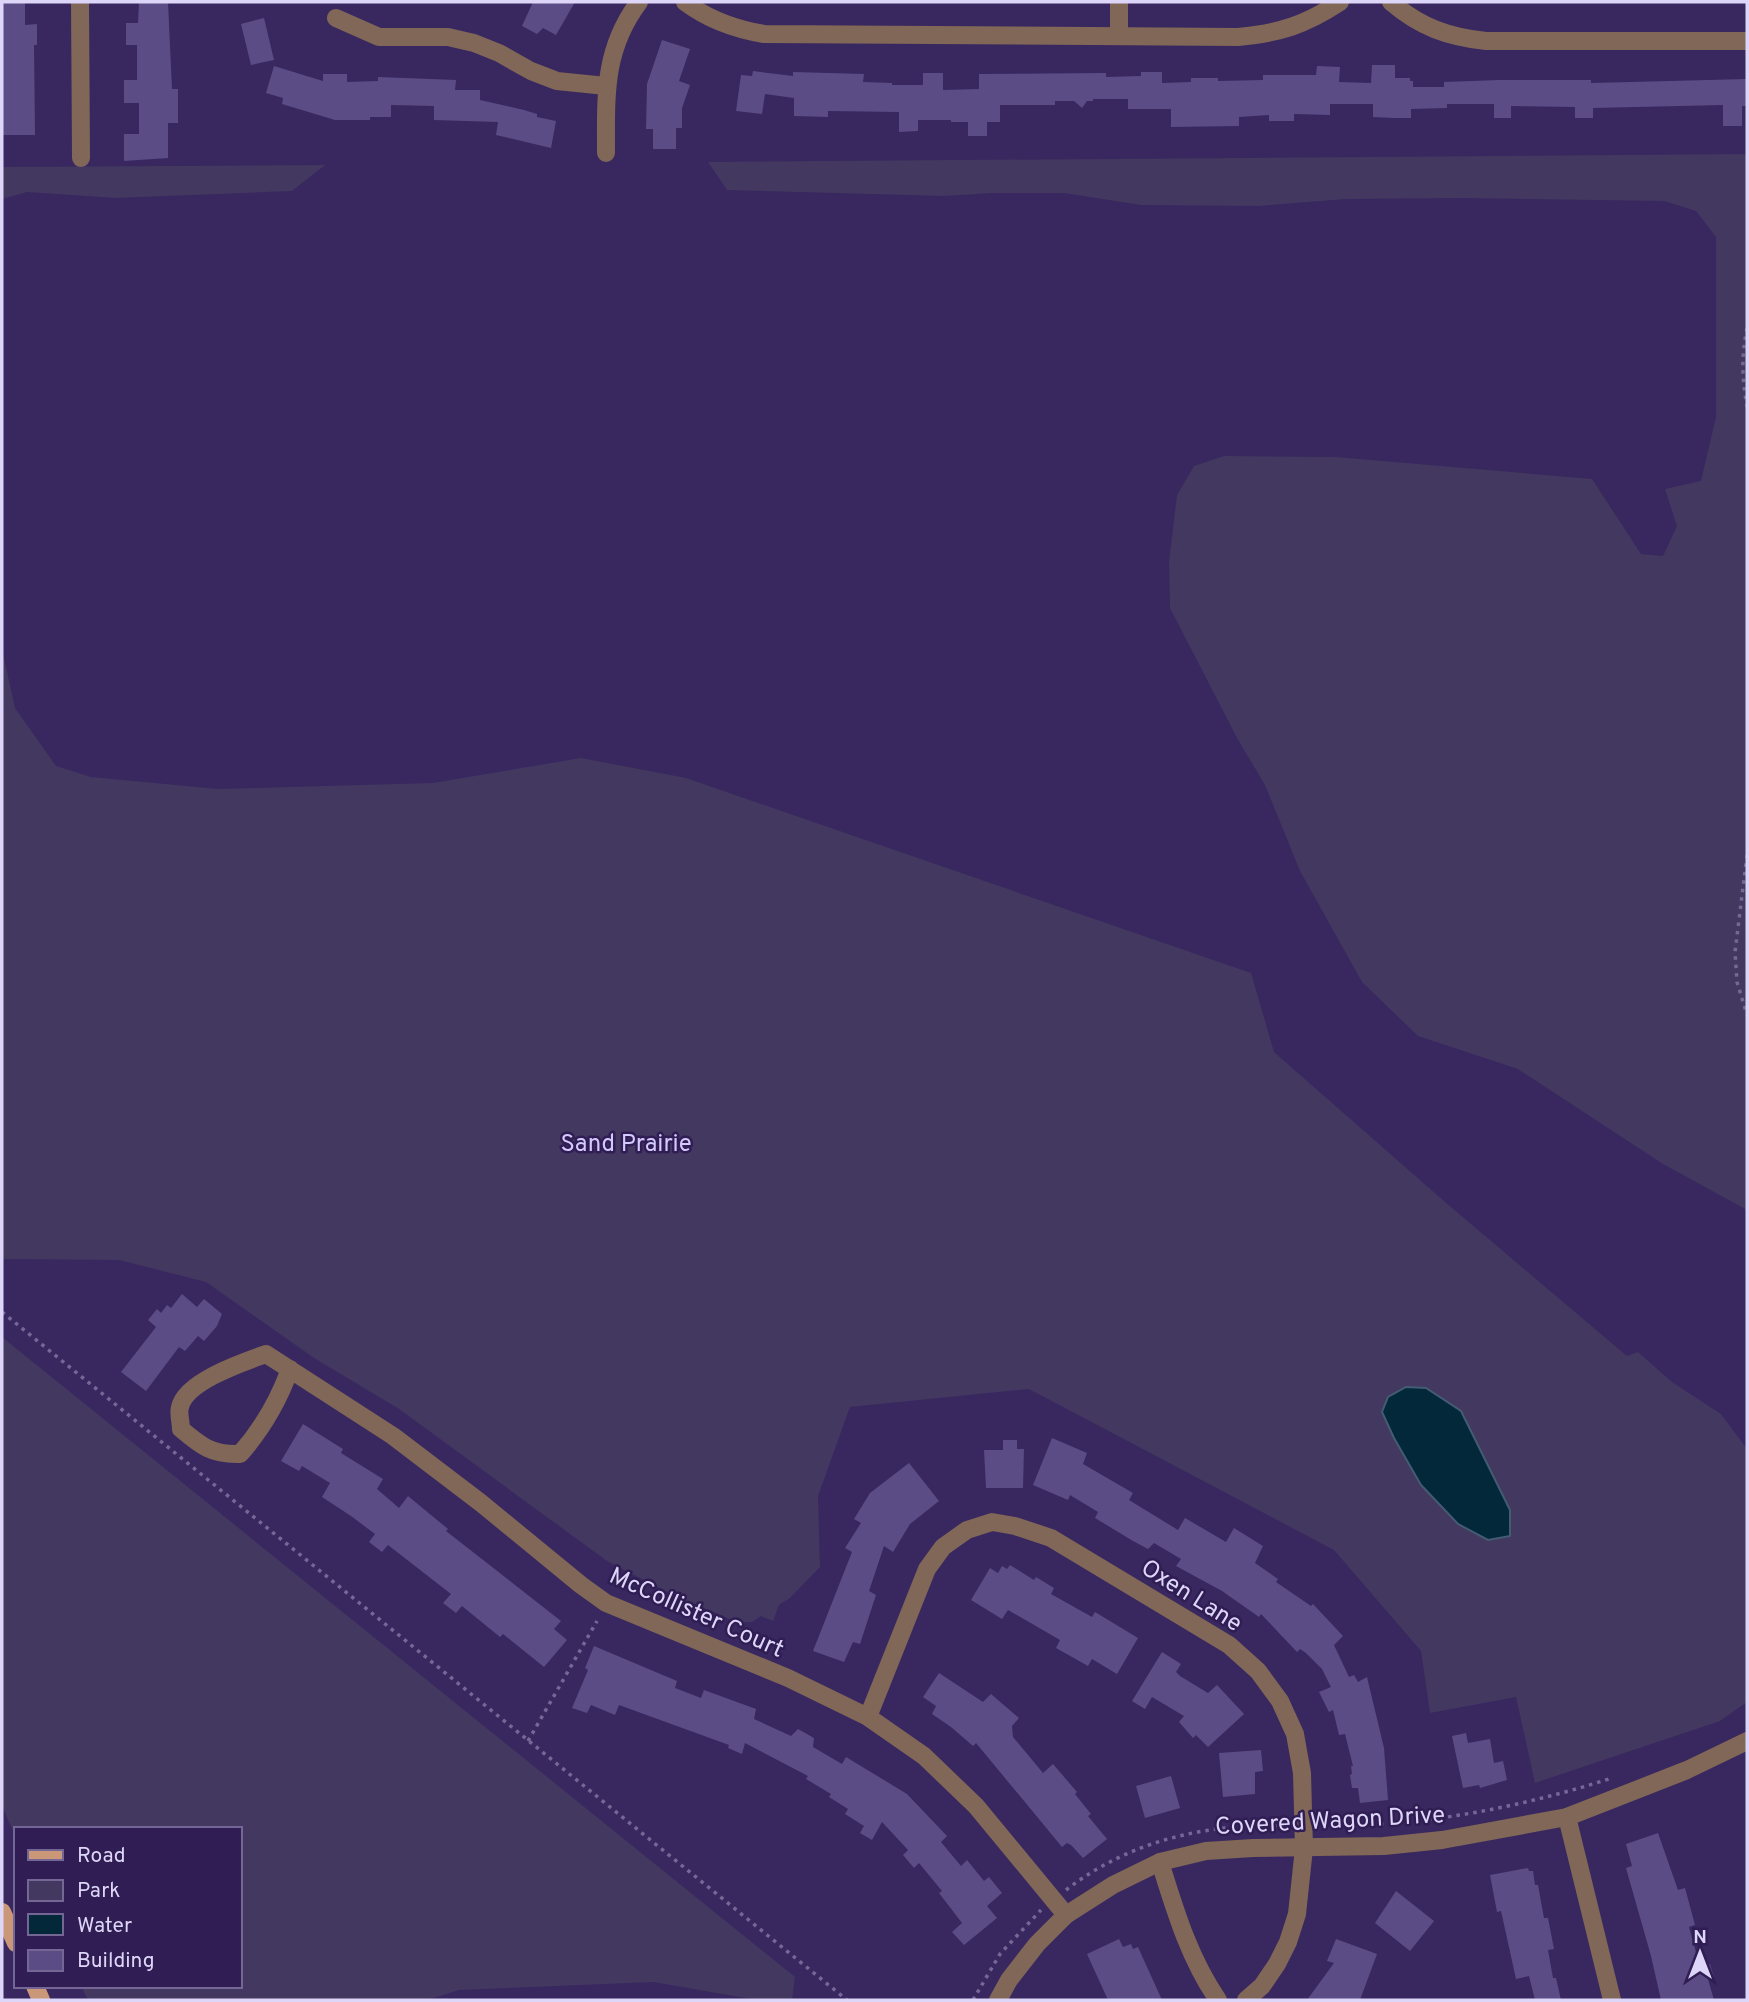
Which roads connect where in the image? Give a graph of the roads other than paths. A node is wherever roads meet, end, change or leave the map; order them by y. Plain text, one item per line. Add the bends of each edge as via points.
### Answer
1 (80, 2) edge
2 (639, 2) edge
3 (685, 2) edge
4 (1119, 2) edge
5 (1340, 2) edge
6 (1391, 2) edge
7 (336, 18) dead end
8 (1119, 36) junction
9 (1747, 41) edge
10 (606, 86) junction
11 (606, 153) dead end
12 (81, 158) dead end
13 (290, 1369) junction
14 (868, 1717) junction
15 (1747, 1741) edge
16 (1567, 1817) junction
17 (1304, 1848) junction
18 (1160, 1863) junction
19 (2, 1912) edge
20 (1066, 1914) junction
21 (14, 1939) edge
22 (998, 2000) edge
23 (1218, 2000) edge
24 (1246, 2000) edge
25 (1612, 2000) edge

1 - 12 street
2 - 10 street via 618,37
3 - 8 street via 718,22 764,34
4 - 8 street
5 - 8 street via 1299,26 1270,34
6 - 9 street via 1432,30 1486,41
7 - 10 street via 379,37 448,37 474,43 557,81
10 - 11 street
13 - 13 street, McCollister Court via 267,1354 231,1367 192,1389 180,1406 181,1429 201,1446 223,1455 240,1454 260,1431
13 - 14 street, McCollister Court via 393,1436 606,1603 788,1678
14 - 17 street, Oxen Lane via 927,1569 943,1547 967,1530 992,1522 1016,1525 1051,1538 1095,1564 1229,1645 1258,1671 1280,1701 1295,1734 1302,1773
14 - 20 street, McCollister Court via 924,1756 976,1806
15 - 16 street, Covered Wagon Drive
16 - 17 street, Covered Wagon Drive via 1442,1840
16 - 25 street
17 - 18 street, Covered Wagon Drive via 1206,1852
17 - 24 street, Oxen Lane via 1297,1914 1288,1942 1269,1975
18 - 20 street, Covered Wagon Drive
18 - 23 street via 1194,1960
19 - 21 main road
20 - 22 street, Covered Wagon Drive via 1037,1944

